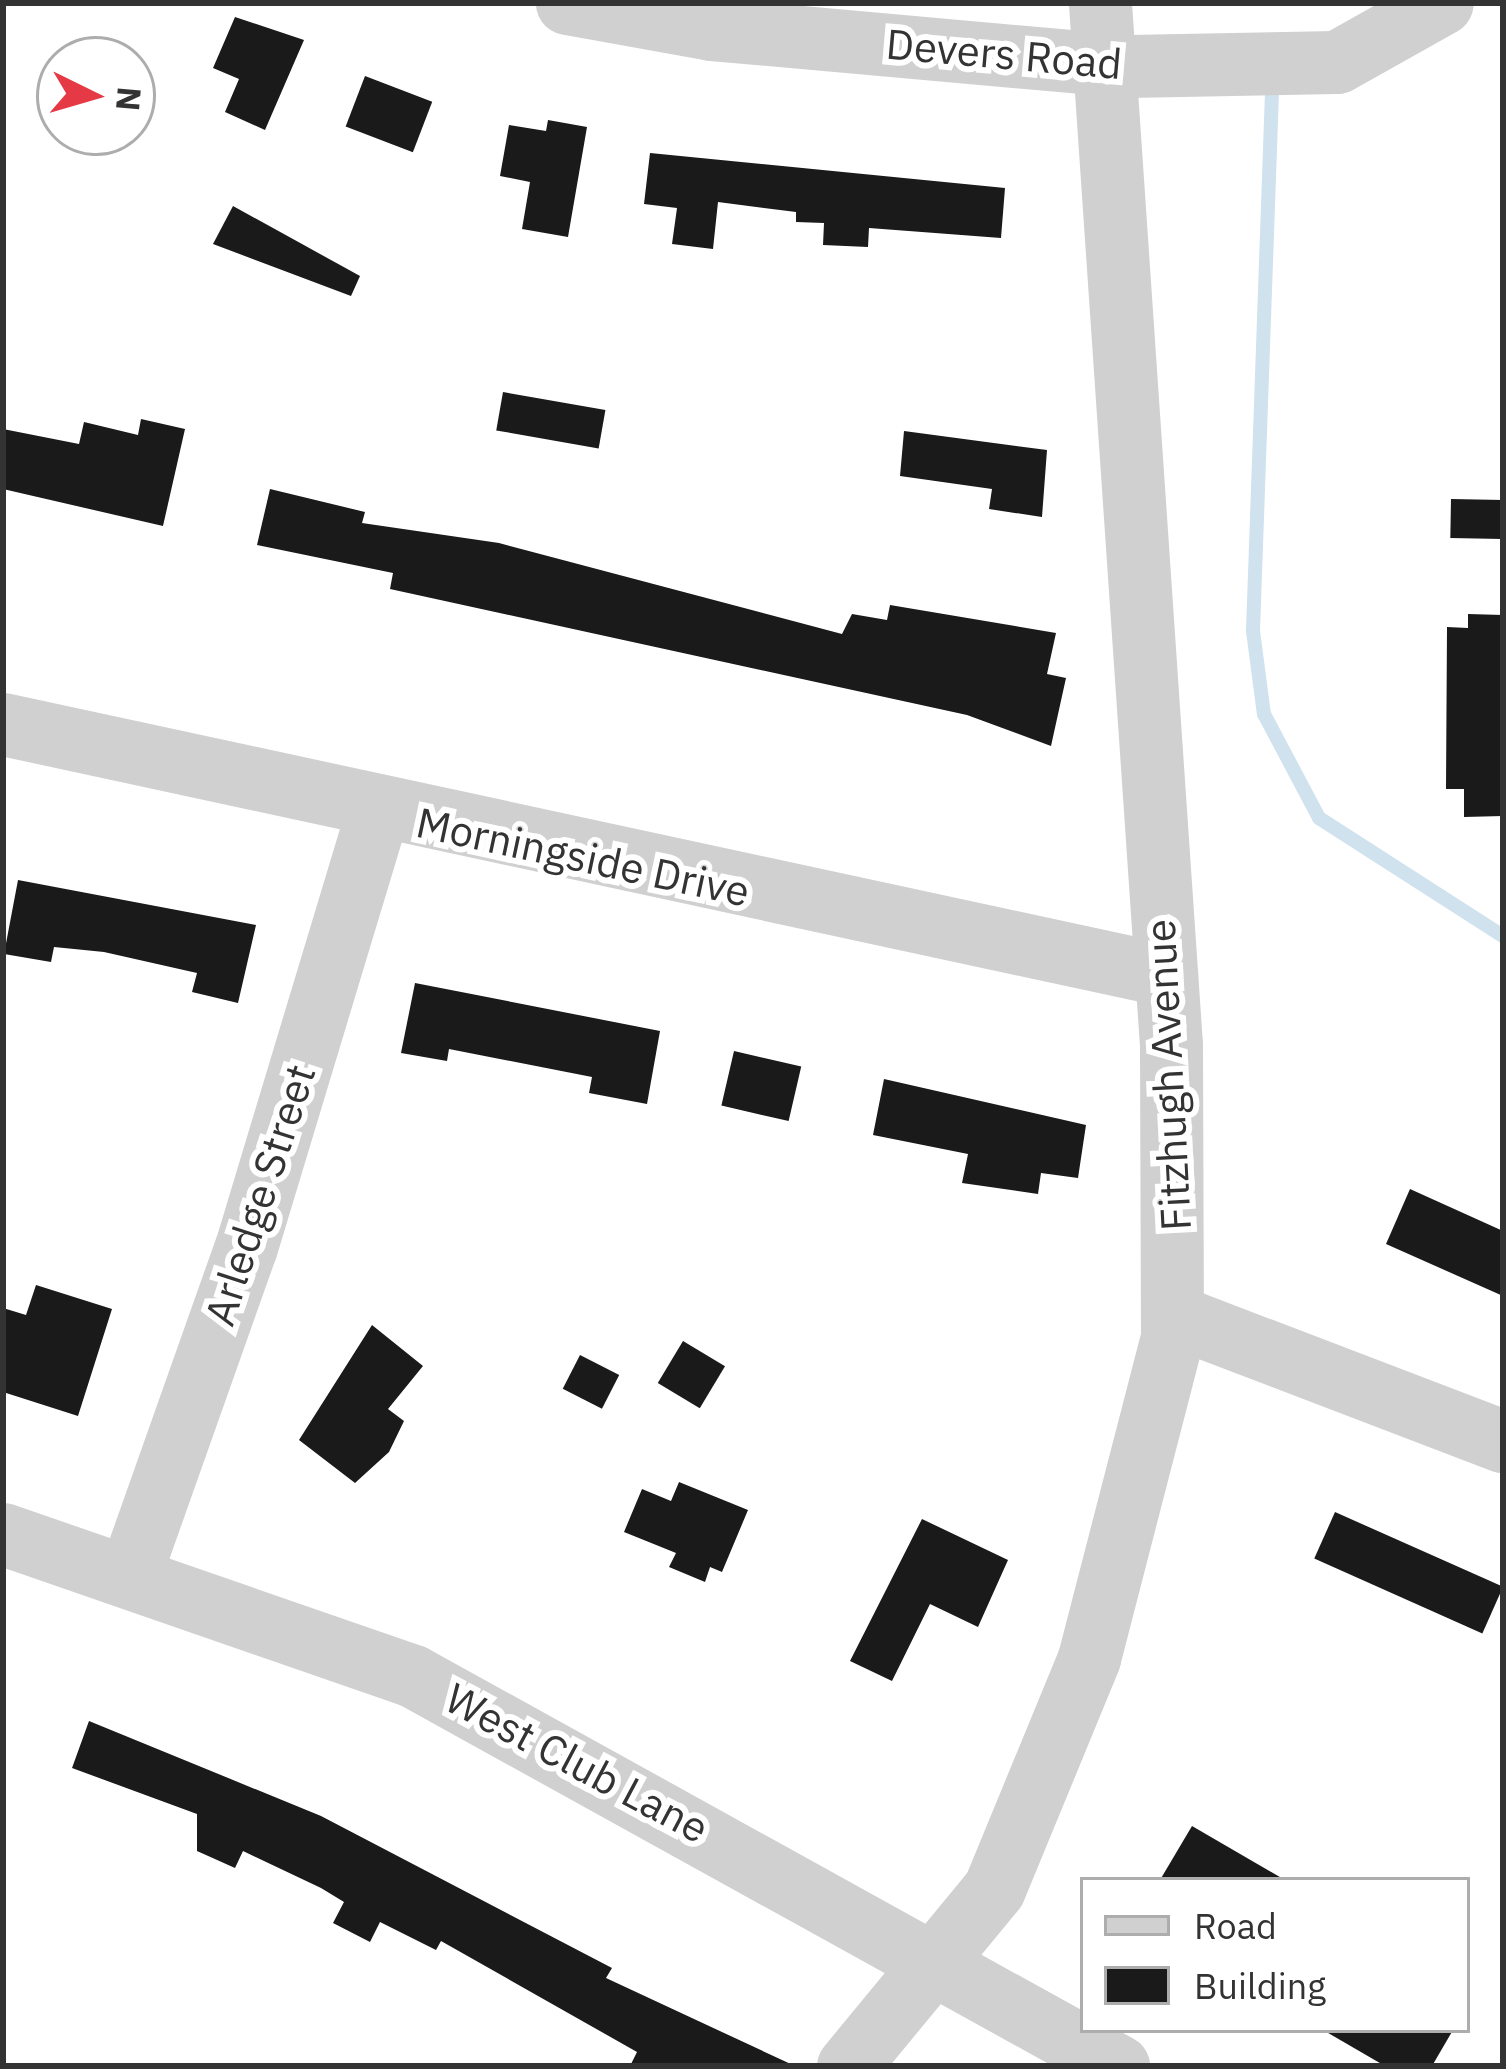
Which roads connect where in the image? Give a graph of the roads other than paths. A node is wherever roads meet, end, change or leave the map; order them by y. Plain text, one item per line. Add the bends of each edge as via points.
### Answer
1 (567, 3) edge
2 (1442, 3) edge
3 (1425, 4) edge
4 (1101, 32) edge
5 (3, 724) edge
6 (377, 813) junction
7 (1166, 975) junction
8 (1175, 1316) junction
9 (1503, 1441) edge
10 (3, 1534) edge
11 (130, 1574) junction
12 (940, 1965) junction
13 (848, 2066) edge
14 (1118, 2066) edge

1 - 4 street, Devers Road via 712,29
2 - 3 street, Devers Road
3 - 4 street, Devers Road via 1337,62
4 - 7 street, Fitzhugh Avenue
5 - 6 street, Morningside Drive
6 - 7 street, Morningside Drive
6 - 11 street, Arledge Street via 246,1247
7 - 8 street, Fitzhugh Avenue
8 - 9 street
8 - 12 street, Fitzhugh Avenue via 1089,1658 994,1889
10 - 11 street, West Club Lane
11 - 12 street, West Club Lane via 413,1676
12 - 13 street, Fitzhugh Avenue
12 - 14 street, West Club Lane

